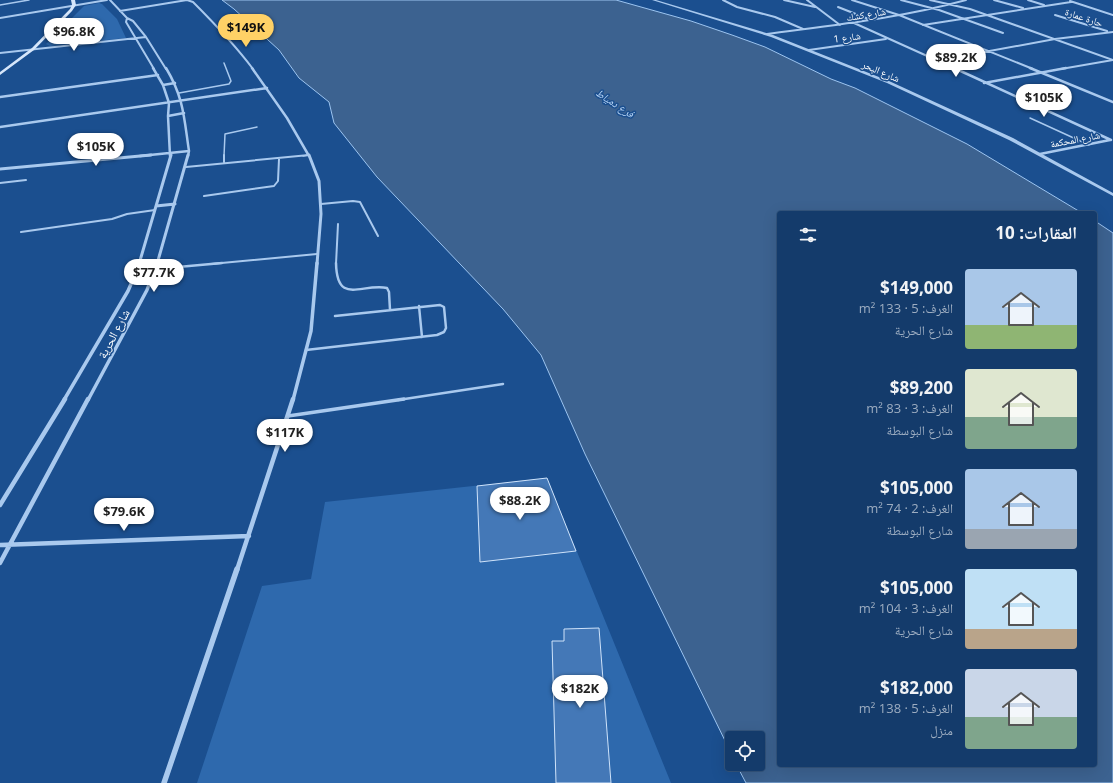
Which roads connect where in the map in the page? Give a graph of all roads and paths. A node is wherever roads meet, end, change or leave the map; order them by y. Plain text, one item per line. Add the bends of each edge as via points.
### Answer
1 (29, 0) edge
2 (73, 0) edge
3 (107, 0) edge
4 (110, 0) edge
5 (187, 0) edge
6 (653, 0) edge
7 (723, 0) edge
8 (784, 0) edge
9 (807, 0) edge
10 (852, 0) edge
11 (901, 0) edge
12 (930, 0) edge
13 (966, 0) edge
14 (994, 0) edge
15 (1028, 0) edge
16 (1066, 0) edge
17 (0, 2) edge
18 (1071, 2) junction
19 (950, 4) junction
20 (1, 5) edge
21 (74, 5) junction
22 (1046, 6) junction
23 (816, 7) junction
24 (838, 7) dead end
25 (934, 9) junction
26 (1026, 9) junction
27 (120, 11) junction
28 (987, 15) junction
29 (1055, 15) dead end
30 (1113, 15) edge
31 (899, 16) junction
32 (0, 18) edge
33 (127, 18) junction
34 (963, 19) junction
35 (872, 20) junction
36 (854, 23) junction
37 (840, 25) junction
38 (923, 25) junction
39 (805, 30) junction
40 (1109, 32) junction
41 (1113, 32) edge
42 (1003, 33) dead end
43 (767, 34) junction
44 (146, 36) junction
45 (134, 38) junction
46 (887, 38) junction
47 (1055, 39) junction
48 (33, 49) junction
49 (809, 50) junction
50 (988, 51) junction
51 (0, 53) edge
52 (1113, 60) edge
53 (935, 61) junction
54 (224, 63) dead end
55 (1041, 73) junction
56 (0, 74) edge
57 (158, 75) junction
58 (175, 83) junction
59 (984, 83) junction
60 (163, 85) junction
61 (267, 88) junction
62 (179, 93) junction
63 (0, 97) edge
64 (182, 101) junction
65 (1113, 102) edge
66 (169, 103) junction
67 (184, 113) junction
68 (168, 116) junction
69 (1030, 118) dead end
70 (0, 127) edge
71 (257, 127) dead end
72 (1112, 140) edge
73 (1089, 145) junction
74 (190, 151) junction
75 (171, 153) junction
76 (1040, 154) junction
77 (309, 155) junction
78 (279, 159) junction
79 (224, 162) junction
80 (186, 167) junction
81 (0, 169) edge
82 (26, 180) dead end
83 (0, 182) edge
84 (1113, 195) edge
85 (204, 196) dead end
86 (175, 204) junction
87 (321, 204) junction
88 (156, 208) junction
89 (338, 224) dead end
90 (21, 232) dead end
91 (378, 236) dead end
92 (317, 254) junction
93 (156, 266) junction
94 (178, 267) dead end
95 (138, 269) junction
96 (420, 306) junction
97 (390, 310) junction
98 (335, 316) dead end
99 (422, 337) junction
100 (306, 350) junction
101 (503, 384) dead end
102 (288, 416) junction
103 (0, 506) edge
104 (249, 536) junction
105 (10, 544) junction
106 (0, 545) edge
107 (0, 562) edge
108 (164, 783) edge

1 - 20 lane
2 - 21 main road
3 - 21 street
4 - 27 street, شارع الحرية
5 - 27 street
5 - 61 street via 191,0 226,36
6 - 43 street, شارع البحر
7 - 39 street
8 - 23 street
9 - 23 street
10 - 31 street
11 - 25 street
12 - 19 street
13 - 19 street, شارع كشك
14 - 26 street
15 - 22 street
16 - 18 street
17 - 20 lane
18 - 22 street
18 - 30 street
19 - 25 street, شارع كشك
19 - 28 street
21 - 32 street
21 - 48 main road
22 - 26 street
23 - 37 street
24 - 35 street
25 - 31 street, شارع كشك
25 - 34 street
26 - 28 street
27 - 33 street, شارع الحرية
28 - 34 street
28 - 47 street
29 - 40 street, حارة عمارة
31 - 35 street, شارع كشك
31 - 38 street
33 - 44 street, شارع الحرية
33 - 45 street, شارع الحرية via 126,22
34 - 38 street
34 - 42 street
35 - 36 street, شارع كشك
36 - 37 street, شارع كشك
36 - 46 street
37 - 39 street, شارع كشك
38 - 50 street
39 - 43 street, شارع كشك
40 - 41 street
40 - 47 street
43 - 49 street, شارع البحر
44 - 45 street
44 - 58 street, شارع الحرية
45 - 48 street
45 - 57 street, شارع الحرية
46 - 49 street, شارع 1
46 - 53 street
47 - 50 street
47 - 52 street
48 - 51 street
48 - 56 main road
49 - 76 street, شارع البحر via 951,110
50 - 53 street
50 - 55 street
52 - 55 street
53 - 59 street
54 - 62 lane via 231,81 229,84
55 - 59 street
55 - 65 street
57 - 60 street, شارع الحرية
57 - 63 street
58 - 60 street
58 - 62 street, شارع الحرية
59 - 72 street
60 - 66 street, شارع الحرية
61 - 64 street
61 - 77 street
62 - 64 street, شارع الحرية
64 - 66 street
64 - 67 street, شارع الحرية
66 - 68 street, شارع الحرية
66 - 70 street
67 - 68 street
67 - 74 street, شارع الحرية
68 - 75 street, شارع الحرية
69 - 73 lane
71 - 79 lane via 225,134
72 - 73 street, شارع المحكمة
73 - 76 street, شارع المحكمة
74 - 75 street
74 - 80 street, شارع الحرية
75 - 81 street
75 - 88 street, شارع الحرية
76 - 84 street, شارع البحر
77 - 78 lane
77 - 87 street via 319,181
78 - 79 lane
78 - 85 lane via 278,181 274,186
79 - 80 lane
80 - 86 street, شارع الحرية
82 - 83 lane
86 - 88 street
86 - 93 street, شارع الحرية
87 - 91 lane via 360,202
87 - 92 street
88 - 90 lane via 112,219
88 - 95 street, شارع الحرية
89 - 97 lane via 336,274 339,283 342,287 356,290 387,288
92 - 94 lane
92 - 100 street via 311,331
93 - 95 street
93 - 105 street, شارع الحرية via 147,290 119,344
95 - 103 street, شارع الحرية via 93,353
96 - 97 lane
96 - 99 lane
96 - 99 lane via 436,304 444,307 446,328 441,334
97 - 98 lane
99 - 100 lane
100 - 102 street
101 - 102 lane
102 - 104 street
104 - 105 street
104 - 108 street
105 - 106 street
105 - 107 street, شارع الحرية

